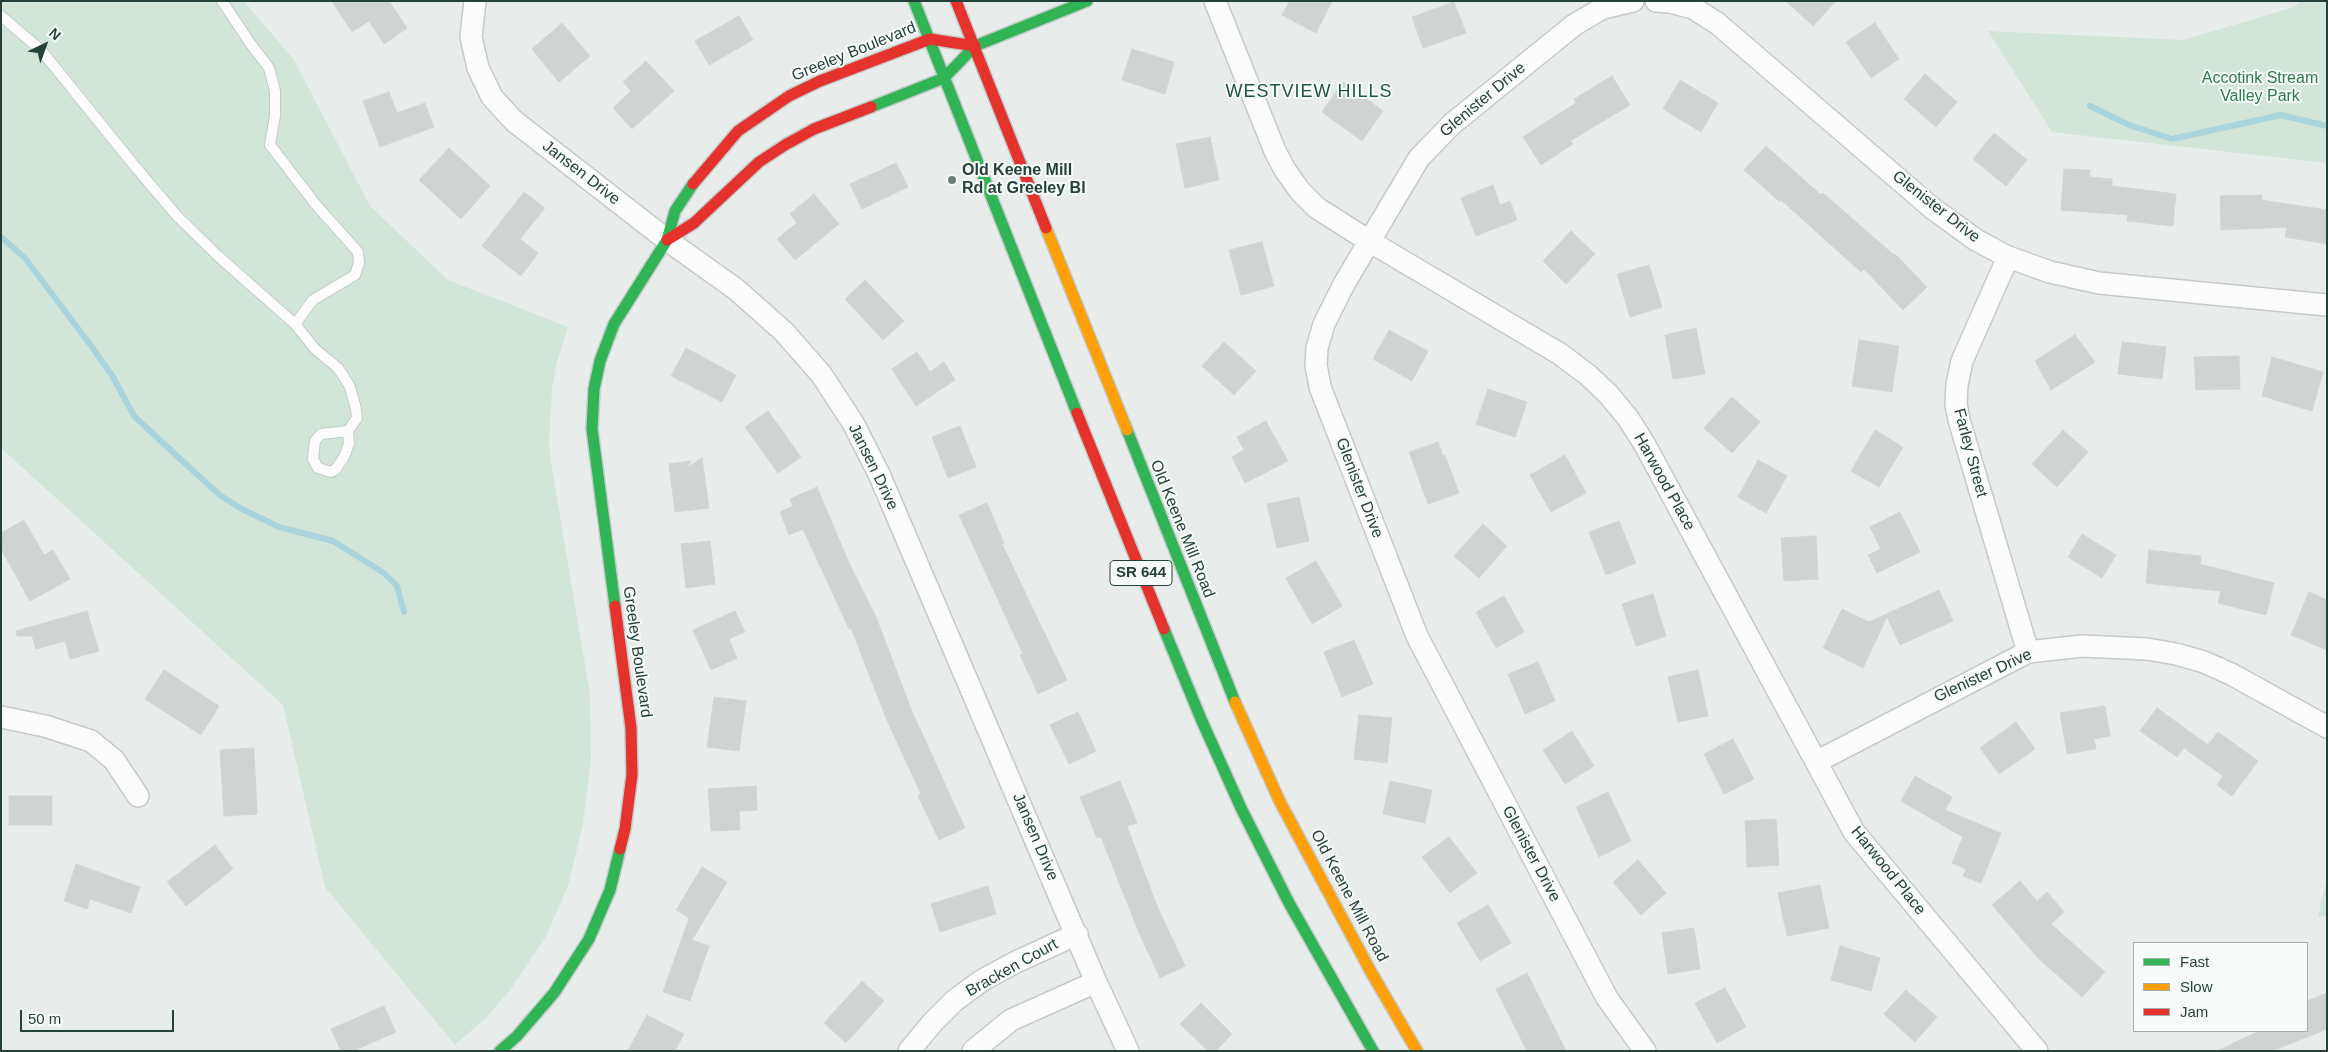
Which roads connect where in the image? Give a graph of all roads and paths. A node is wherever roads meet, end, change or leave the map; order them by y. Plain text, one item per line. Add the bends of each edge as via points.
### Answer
1 (222, 1) edge
2 (475, 1) edge
3 (914, 1) edge
4 (956, 1) edge
5 (1087, 1) edge
6 (1215, 1) edge
7 (1633, 1) edge
8 (1656, 1) edge
9 (1, 16) edge
10 (930, 40) junction
11 (975, 46) junction
12 (944, 78) junction
13 (667, 240) junction
14 (1369, 241) junction
15 (2008, 257) junction
16 (2327, 305) edge
17 (295, 324) junction
18 (348, 431) junction
19 (2028, 652) junction
20 (1, 717) edge
21 (2327, 727) edge
22 (1816, 762) junction
23 (138, 796) dead end
24 (1077, 934) junction
25 (1096, 982) junction
26 (500, 1051) edge
27 (910, 1051) edge
28 (973, 1051) edge
29 (1128, 1051) edge
30 (1373, 1051) edge
31 (1418, 1051) edge
32 (1644, 1051) edge
33 (2037, 1051) edge

1 - 17 lane via 270,68 275,91 270,145 358,252 360,263 355,275 313,300
2 - 13 street, Jansen Drive via 472,37 478,68 492,97 514,121
3 - 10 main road, SR 644
4 - 11 main road, Old Keene Mill Road / SR 644
5 - 11 main road, Greeley Boulevard
6 - 14 street, Harwood Place via 1285,170 1317,208
7 - 14 street, Glenister Drive via 1603,8 1574,25 1452,124 1419,158
8 - 15 street, Glenister Drive via 1693,8 1718,23 1932,208 1976,240
9 - 17 lane via 41,50 177,216
10 - 11 main road, Greeley Boulevard
10 - 12 main road, SR 644
10 - 13 main road, Greeley Boulevard via 788,96 738,131 689,188 675,211
11 - 12 main road, Greeley Boulevard
11 - 31 main road, Old Keene Mill Road / SR 644 via 1238,710 1280,802 1371,972
12 - 13 main road, Greeley Boulevard via 814,129 785,145 759,162 694,223
12 - 30 main road, SR 644 via 1201,719 1289,903
13 - 24 street, Jansen Drive via 737,290 784,332 821,374 853,423 879,474
13 - 26 main road, Greeley Boulevard via 614,324 600,361 592,407 594,452 631,728 632,775 625,829 610,890 589,939 536,1016
14 - 22 street, Harwood Place via 1560,354 1608,394 1646,445
14 - 32 street, Glenister Drive via 1324,324 1317,348 1320,386 1417,636 1607,998
15 - 16 street, Glenister Drive via 2050,272 2100,282
15 - 19 street, Farley Street via 1962,361 1956,404
17 - 18 lane via 315,349 338,368 350,387 357,418
18 - 18 lane via 321,434 315,441 312,460 318,468 331,472 336,470 349,444
19 - 21 street, Glenister Drive via 2082,646 2147,649 2176,654 2231,674
19 - 22 street, Glenister Drive
20 - 23 street via 46,726 91,742 114,760
22 - 33 street, Harwood Place via 1854,832
24 - 25 street, Jansen Drive
24 - 27 street, Bracken Court via 982,981 954,1001
25 - 28 street via 1011,1020
25 - 29 street, Jansen Drive

